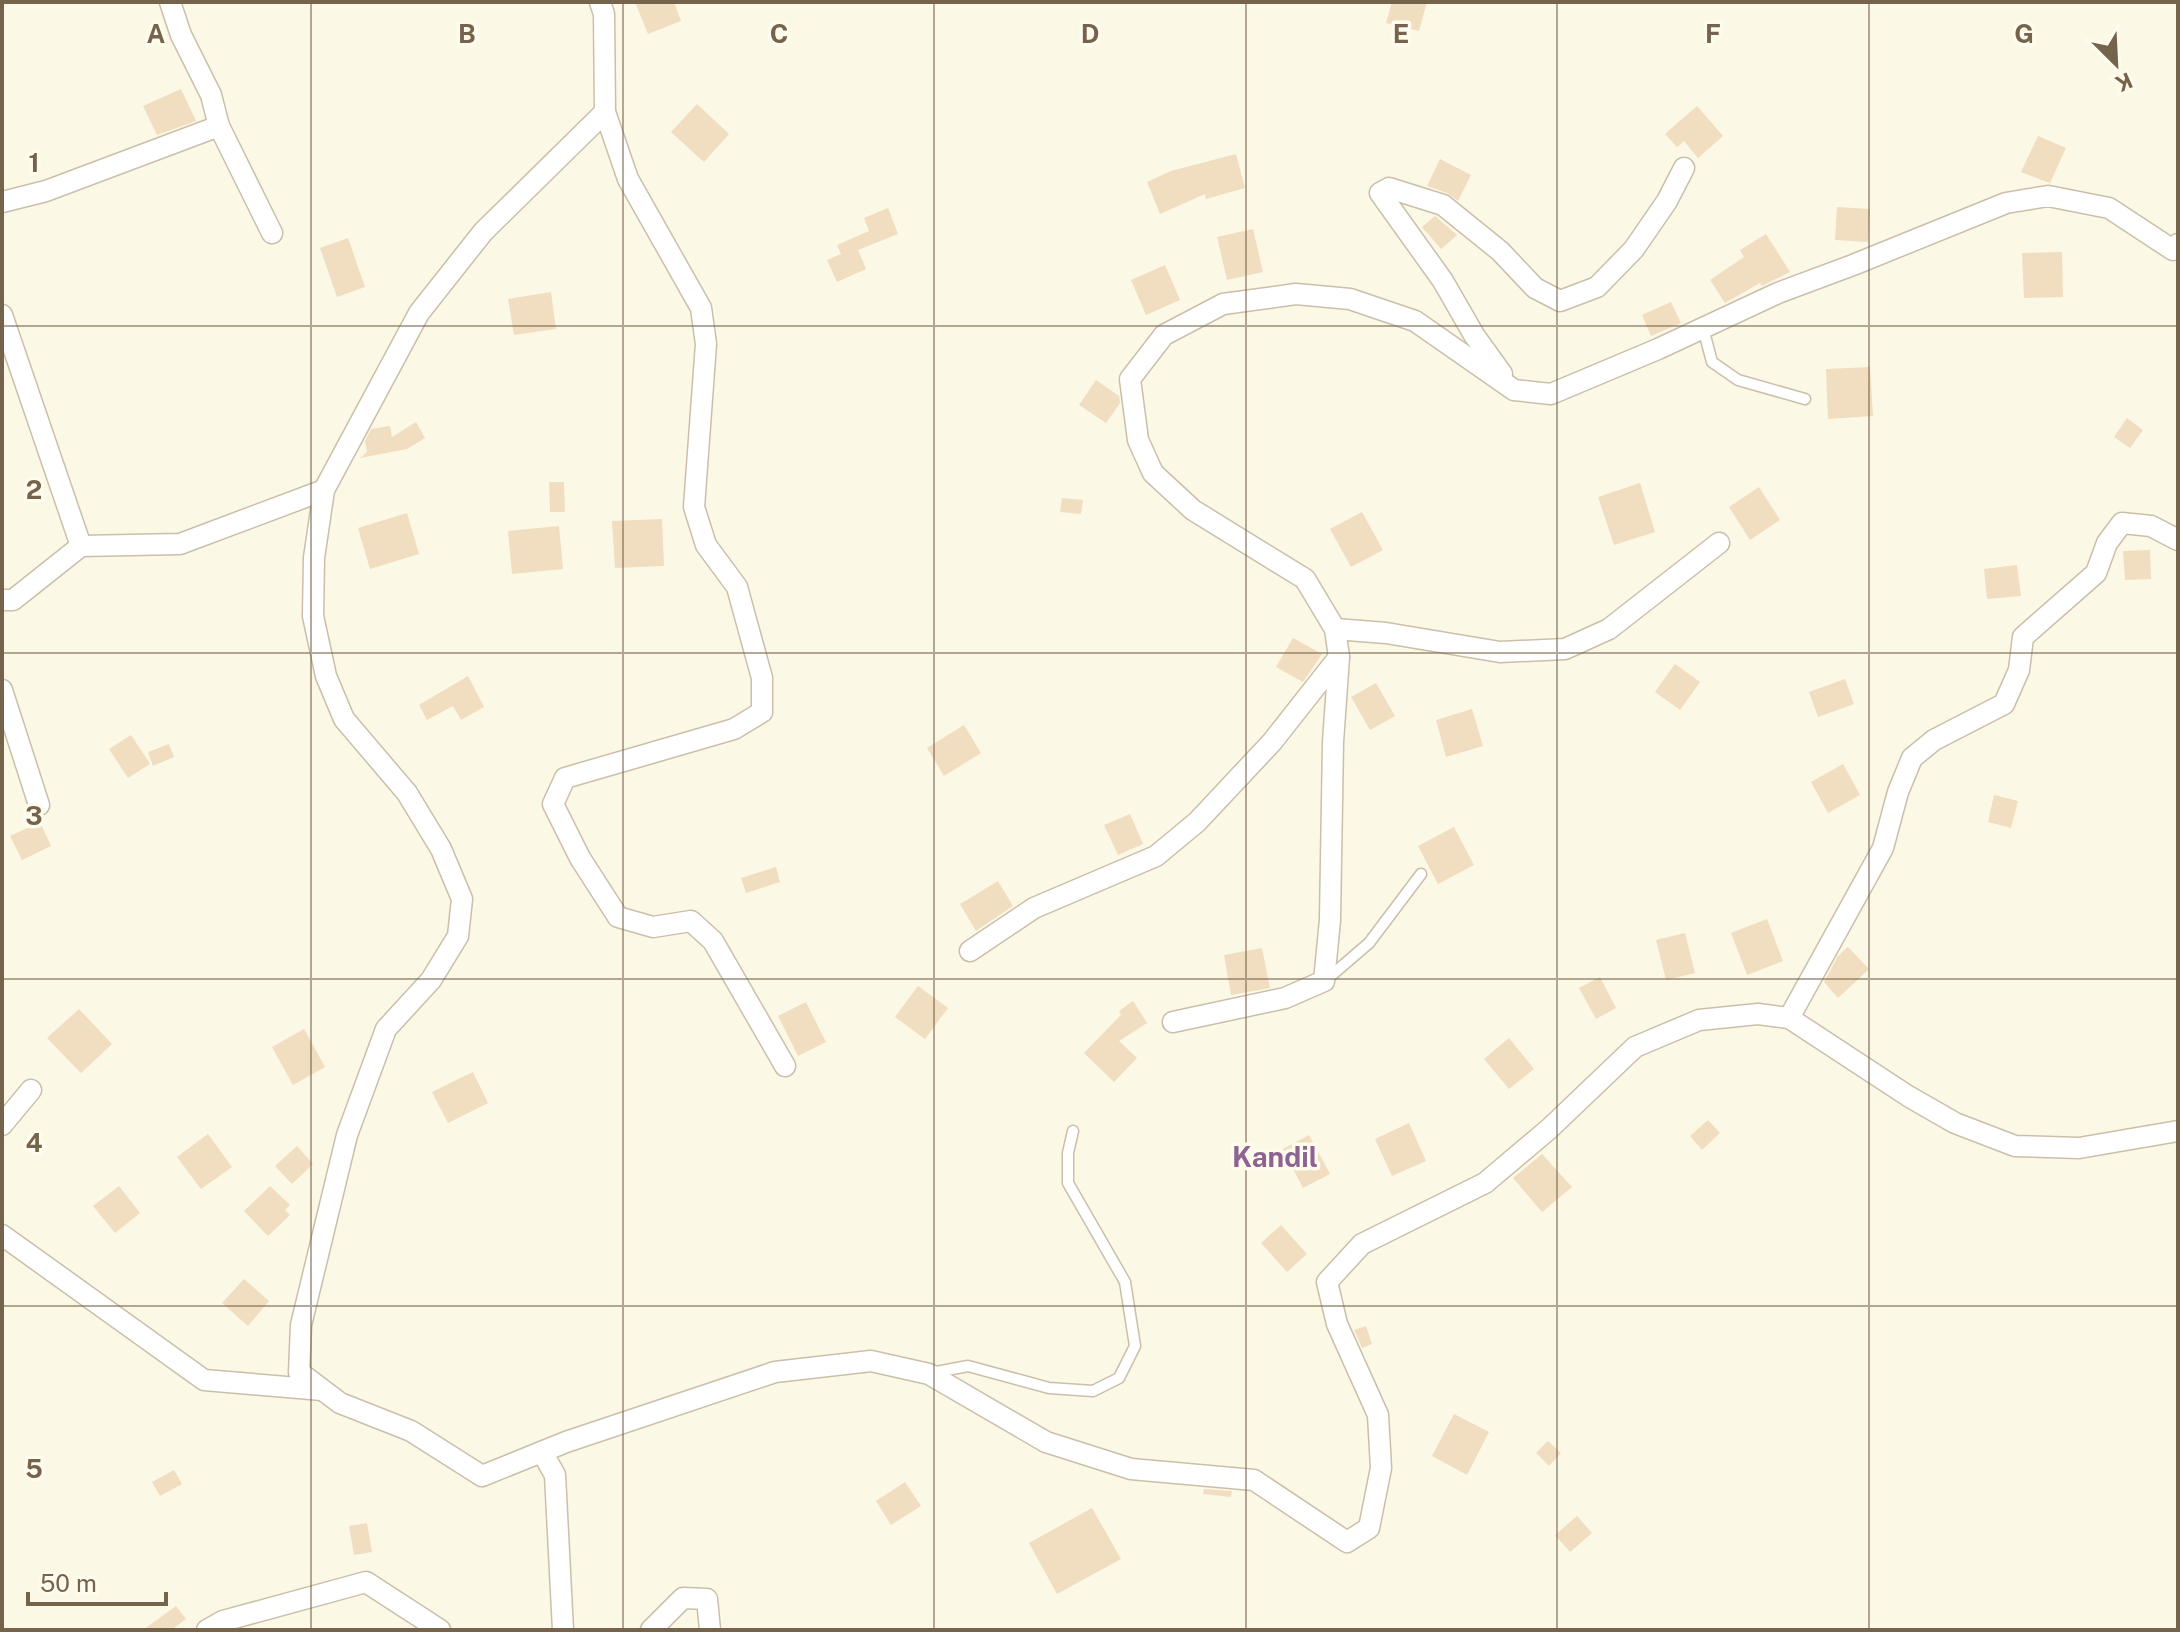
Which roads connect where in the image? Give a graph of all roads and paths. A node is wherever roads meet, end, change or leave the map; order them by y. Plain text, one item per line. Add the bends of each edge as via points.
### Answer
1 (170, 2) edge
2 (600, 2) edge
3 (605, 112) junction
4 (219, 126) junction
5 (1684, 168) dead end
6 (2, 202) edge
7 (272, 233) dead end
8 (2176, 251) edge
9 (2, 315) edge
10 (1703, 328) junction
11 (1514, 390) junction
12 (1805, 399) dead end
13 (324, 490) junction
14 (2178, 540) edge
15 (1719, 543) dead end
16 (81, 546) junction
17 (2, 600) edge
18 (1335, 629) junction
19 (1339, 657) junction
20 (2, 690) edge
21 (39, 805) dead end
22 (1421, 874) dead end
23 (970, 951) dead end
24 (1324, 981) junction
25 (1789, 1018) junction
26 (1173, 1022) dead end
27 (785, 1066) dead end
28 (31, 1090) dead end
29 (2, 1125) edge
30 (1073, 1131) dead end
31 (2178, 1131) edge
32 (2, 1235) edge
33 (929, 1374) junction
34 (322, 1390) junction
35 (542, 1452) junction
36 (207, 1630) edge
37 (440, 1630) edge
38 (563, 1630) edge
39 (651, 1630) edge
40 (710, 1630) edge

1 - 4 street
2 - 3 street
3 - 13 street via 483,232 419,313
3 - 27 street via 628,179 701,308 706,344 694,507 706,545 737,587 762,678 762,712 734,729 565,778 553,804 618,917 653,927 691,921 713,941
4 - 6 street via 46,191
4 - 7 street
5 - 11 street via 1634,249 1597,287 1560,301 1535,288 1500,251 1443,205 1389,188 1380,193
8 - 10 street via 2109,208 2048,196 2006,203
9 - 16 street
10 - 11 street via 1551,394
10 - 12 lane via 1712,362 1738,380
11 - 18 street via 1415,321 1350,299 1296,294 1223,304 1164,335 1130,379 1138,440 1153,473 1193,510 1305,579
13 - 16 street via 180,544
13 - 34 street via 314,558 313,616 326,676 344,719 407,793 441,849 462,899 458,936 431,980 386,1029 347,1135 301,1325 299,1372
14 - 25 street via 2151,526 2122,523 2107,543 2096,573 2023,637 2019,670 2004,704 1934,740 1912,758 1883,848
15 - 18 street via 1609,629 1565,649 1500,652
16 - 17 street via 13,600
18 - 19 street
19 - 23 street via 1272,742 1197,822 1156,856 1034,908
19 - 24 street
20 - 21 street
22 - 24 lane via 1369,943
24 - 26 street via 1285,998
25 - 31 street via 1955,1123 2015,1146 2079,1148
25 - 33 street via 1758,1014 1699,1020 1635,1047 1485,1183 1362,1244 1327,1282 1337,1324 1378,1415 1381,1468 1369,1528 1347,1542 1254,1480 1131,1469 1046,1442
28 - 29 street
30 - 33 lane via 1068,1183 1125,1282 1135,1346 1119,1378 1093,1391 1049,1388 968,1366
32 - 34 street via 204,1380
33 - 35 street via 871,1361 775,1372
34 - 35 street via 340,1403 411,1431 482,1476
35 - 38 street via 555,1475
36 - 37 street via 366,1582
39 - 40 street via 683,1598 707,1599

